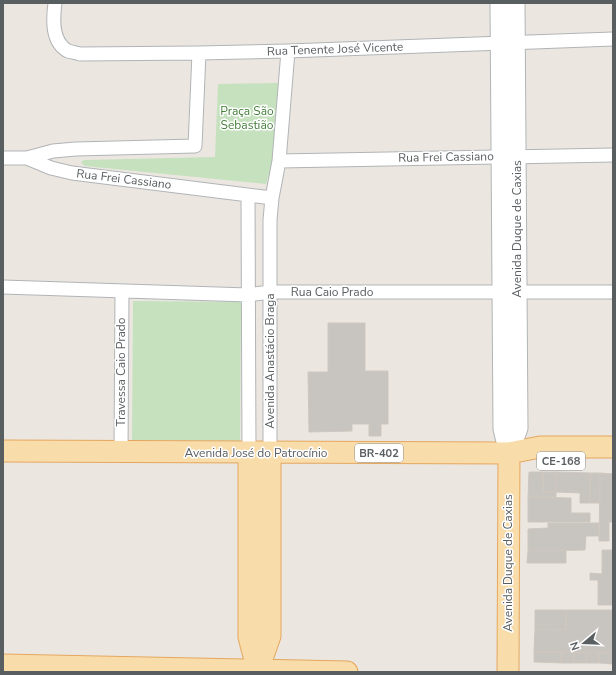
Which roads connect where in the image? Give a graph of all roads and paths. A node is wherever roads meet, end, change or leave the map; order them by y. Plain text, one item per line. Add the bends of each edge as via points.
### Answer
1 (55, 3) edge
2 (500, 3) edge
3 (515, 3) edge
4 (613, 39) edge
5 (508, 43) junction
6 (288, 51) junction
7 (199, 53) junction
8 (613, 155) edge
9 (508, 156) junction
10 (3, 158) edge
11 (27, 158) junction
12 (279, 161) junction
13 (248, 195) junction
14 (272, 198) junction
15 (3, 287) edge
16 (122, 291) junction
17 (270, 292) junction
18 (510, 292) junction
19 (613, 292) edge
20 (248, 295) junction
21 (613, 447) edge
22 (3, 451) edge
23 (121, 452) junction
24 (270, 452) junction
25 (249, 453) junction
26 (509, 453) junction
27 (613, 462) edge
28 (3, 665) edge
29 (258, 671) edge
30 (348, 672) edge
31 (508, 672) edge

1 - 7 street, Rua Tenente José Vicente via 55,34 60,44 68,51 80,54
2 - 5 main road, Avenida Duque de Caxias
3 - 5 main road, Avenida Duque de Caxias
4 - 5 street, Rua Tenente José Vicente
5 - 6 street, Rua Tenente José Vicente
5 - 9 main road, Avenida Duque de Caxias
6 - 7 street, Rua Tenente José Vicente
6 - 12 street, Avenida Anastácio Braga
7 - 11 street, Rua Frei Cassiano via 195,146 76,149 53,151
8 - 9 street, Rua Frei Cassiano
9 - 12 street, Rua Frei Cassiano
9 - 18 main road, Avenida Duque de Caxias
10 - 11 street, Rua Frei Cassiano
11 - 13 street, Rua Frei Cassiano via 72,173
12 - 14 street, Avenida Anastácio Braga
13 - 14 street, Rua Frei Cassiano
13 - 20 street, Avenida Anastácio Braga
14 - 17 street, Avenida Anastácio Braga
15 - 16 street, Rua Caio Prado
16 - 20 street, Rua Caio Prado
16 - 23 street, Travessa Caio Prado
17 - 18 street, Rua Caio Prado
17 - 20 street, Rua Caio Prado
17 - 24 street, Avenida Anastácio Braga
18 - 19 street, Rua Caio Prado
18 - 26 main road, Avenida Duque de Caxias via 503,429
20 - 25 street, Avenida Anastácio Braga
21 - 26 main road, Avenida José do Patrocínio / CE-168 via 540,447
22 - 23 main road, Avenida José do Patrocínio / BR-402
23 - 25 main road, Avenida José do Patrocínio / BR-402
24 - 25 main road, Avenida José do Patrocínio / BR-402
24 - 26 main road, Avenida José do Patrocínio / BR-402
24 - 29 main road, Avenida Anastácio Braga via 270,636
25 - 29 main road, Avenida Anastácio Braga via 250,637
26 - 27 main road, Avenida José do Patrocínio / CE-168 via 541,461
26 - 31 main road, Avenida Duque de Caxias
28 - 29 main road
29 - 30 main road

